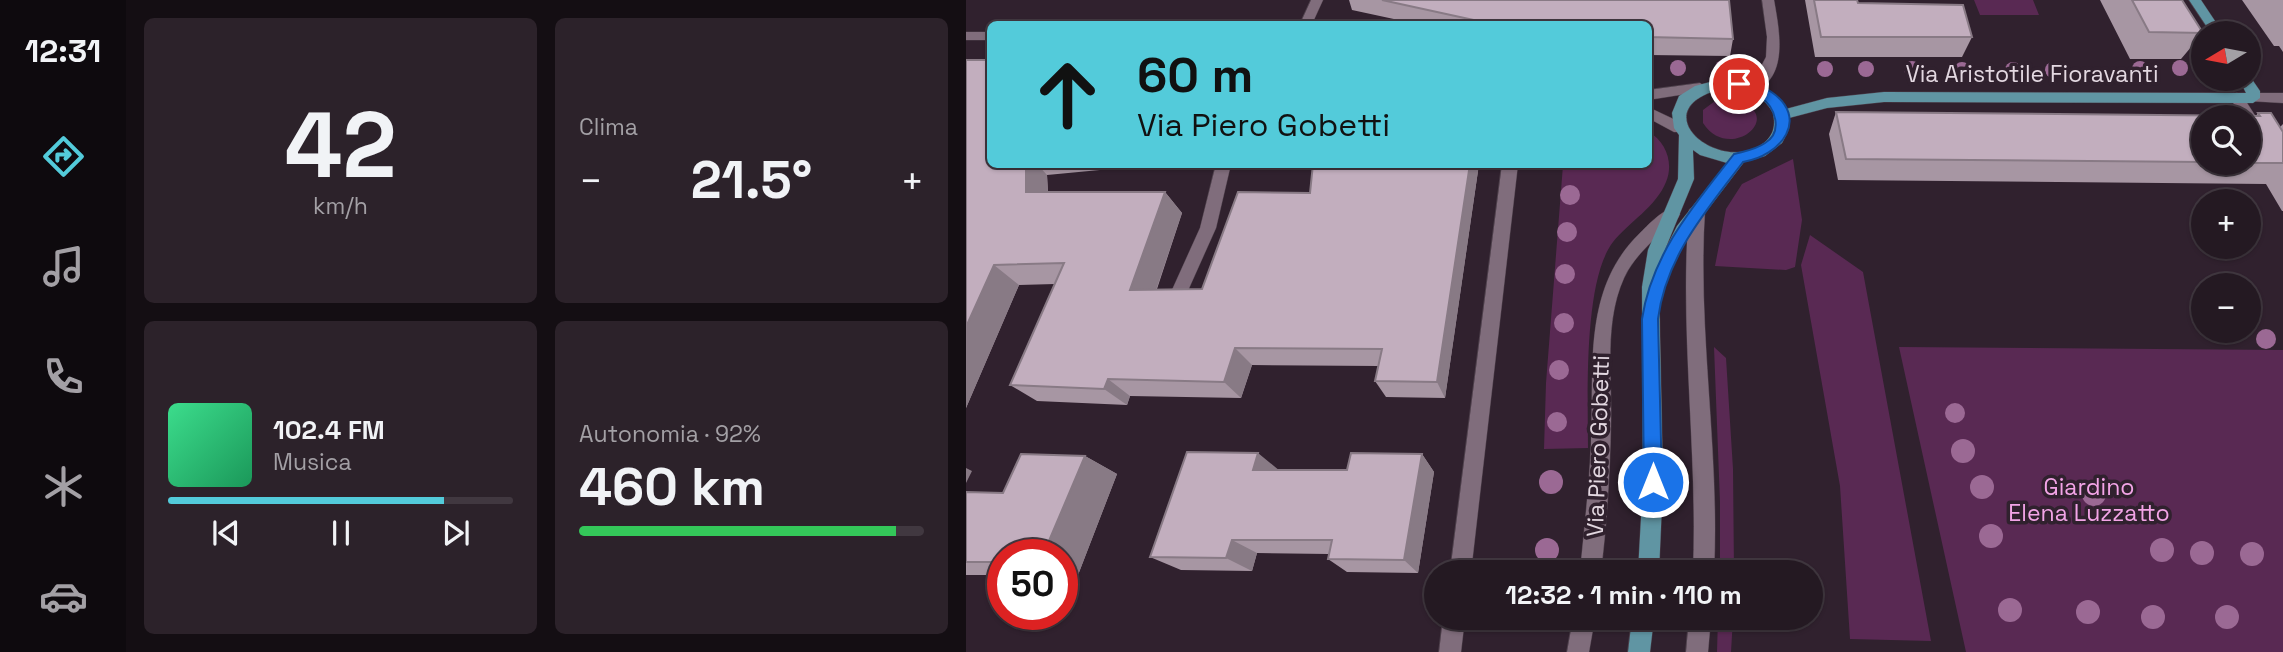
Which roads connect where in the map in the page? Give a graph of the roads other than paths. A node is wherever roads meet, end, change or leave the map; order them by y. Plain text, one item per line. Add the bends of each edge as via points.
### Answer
1 (1317, 0) edge
2 (1768, 0) edge
3 (2195, 0) edge
4 (1308, 21) edge
5 (2209, 21) edge
6 (966, 36) edge
7 (987, 36) edge
8 (1752, 87) junction
9 (1700, 88) junction
10 (2253, 91) edge
11 (1652, 94) edge
12 (2245, 98) junction
13 (2283, 98) edge
14 (2246, 105) edge
15 (1652, 114) edge
16 (1782, 115) junction
17 (1682, 133) junction
18 (1739, 158) junction
19 (1223, 168) edge
20 (1510, 168) edge
21 (1697, 210) junction
22 (1672, 214) junction
23 (1180, 290) edge
24 (1650, 319) junction
25 (1461, 560) edge
26 (1592, 560) edge
27 (1648, 560) edge
28 (1704, 560) edge
29 (1453, 630) edge
30 (1582, 630) edge
31 (1642, 630) edge
32 (1699, 630) edge
33 (1450, 652) edge
34 (1578, 652) edge
35 (1639, 652) edge
36 (1697, 652) edge

1 - 4 street
2 - 8 street via 1773,60
3 - 5 main road
6 - 7 street
8 - 9 main road via 1725,83
8 - 16 main road via 1773,100
9 - 11 street
9 - 17 main road via 1680,104 1677,120
10 - 12 main road
12 - 13 street, Via Aristotile Fioravanti
12 - 14 street
12 - 16 main road, Via Aristotile Fioravanti via 1874,97
15 - 17 street
16 - 18 main road via 1783,128 1773,145
17 - 18 main road via 1708,153
17 - 22 main road, Via Piero Gobetti via 1686,179
18 - 21 main road
19 - 23 street via 1208,228
20 - 25 street
21 - 24 main road via 1661,271
21 - 28 street via 1693,283 1703,440
22 - 24 main road via 1654,259
22 - 26 street, Via Piero Gobetti via 1621,265 1606,305
24 - 27 main road via 1653,470
29 - 33 street
30 - 34 street
31 - 35 main road
32 - 36 street

